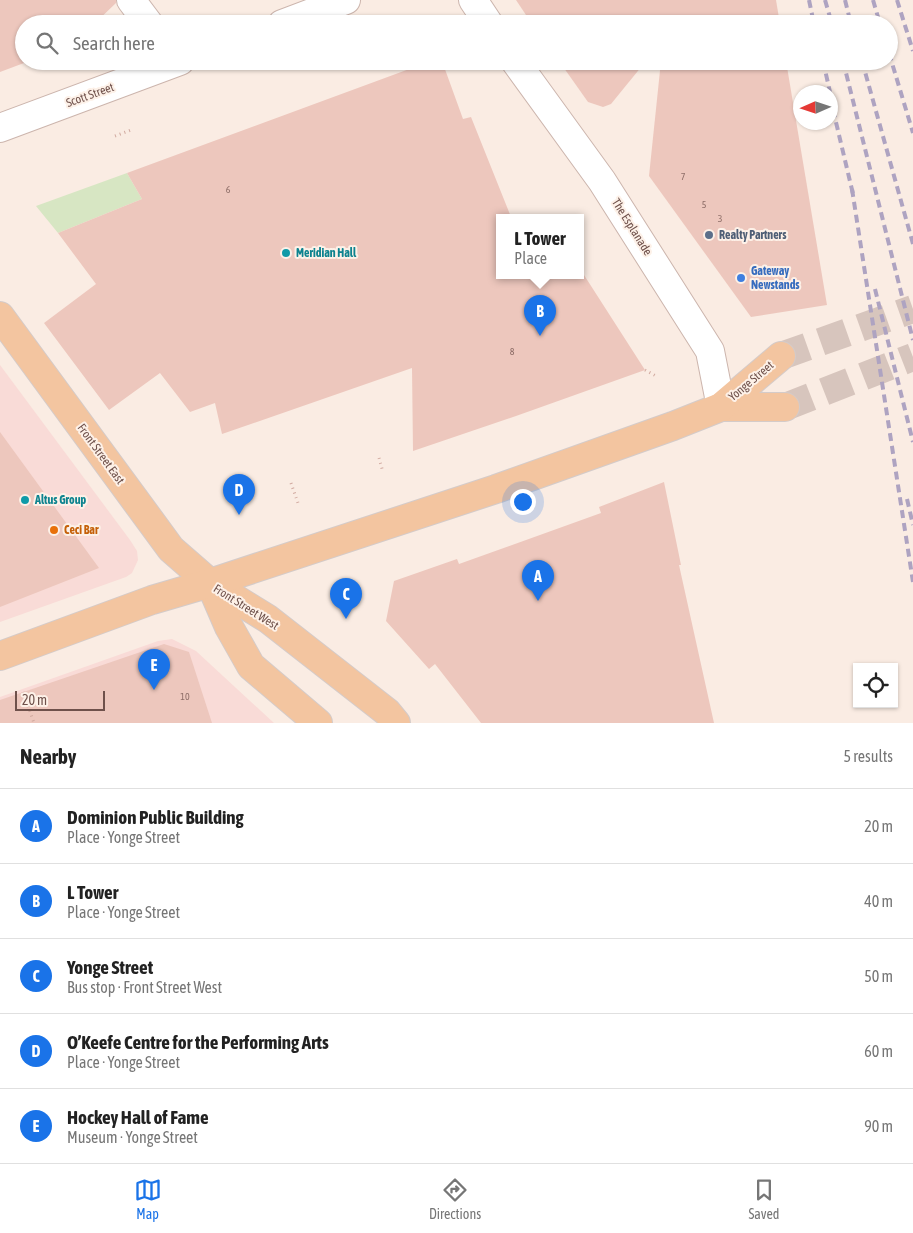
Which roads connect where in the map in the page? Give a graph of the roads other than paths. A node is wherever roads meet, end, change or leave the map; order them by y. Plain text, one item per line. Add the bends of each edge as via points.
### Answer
1 (131, 0) edge
2 (346, 0) edge
3 (473, 0) edge
4 (142, 15) edge
5 (306, 15) edge
6 (483, 15) edge
7 (155, 70) edge
8 (522, 70) edge
9 (0, 128) edge
10 (0, 316) edge
11 (781, 356) tunnel mouth
12 (721, 407) junction
13 (785, 407) tunnel mouth
14 (210, 584) junction
15 (0, 656) edge
16 (318, 723) edge
17 (396, 723) edge

1 - 4 street
2 - 5 street
3 - 6 street
7 - 9 street, Scott Street
8 - 12 street, The Esplanade via 602,181 710,351
10 - 14 main road, Front Street East via 170,549
11 - 12 main road, Yonge Street
12 - 13 main road, Yonge Street
12 - 14 main road, Yonge Street via 496,489
14 - 15 main road, Yonge Street via 152,600
14 - 16 main road, Front Street West via 251,666
14 - 17 main road, Front Street West via 268,619 387,712

